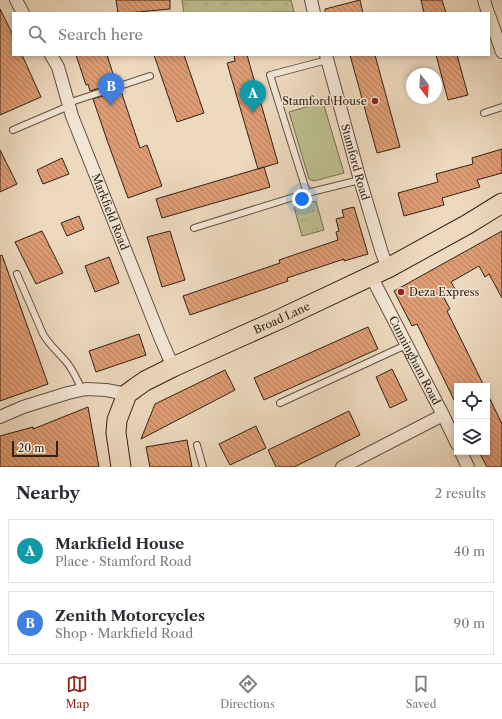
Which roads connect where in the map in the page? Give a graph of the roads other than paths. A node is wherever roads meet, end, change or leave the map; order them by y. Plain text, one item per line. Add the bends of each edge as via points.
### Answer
1 (16, 0) edge
2 (311, 0) edge
3 (484, 0) edge
4 (22, 12) edge
5 (314, 12) edge
6 (488, 12) edge
7 (490, 17) edge
8 (502, 52) edge
9 (52, 56) edge
10 (326, 57) edge
11 (150, 76) dead end
12 (69, 104) junction
13 (502, 107) edge
14 (484, 113) dead end
15 (13, 130) dead end
16 (360, 180) junction
17 (307, 193) junction
18 (502, 203) edge
19 (194, 228) dead end
20 (380, 272) junction
21 (17, 274) dead end
22 (406, 345) junction
23 (172, 367) junction
24 (82, 390) junction
25 (127, 394) junction
26 (280, 403) dead end
27 (443, 415) junction
28 (0, 417) edge
29 (454, 438) edge
30 (198, 445) dead end
31 (462, 455) edge
32 (121, 467) edge
33 (202, 467) edge
34 (342, 467) edge
35 (468, 467) edge

1 - 4 street
2 - 5 street
3 - 6 street
7 - 8 street
9 - 12 street, Markfield Road via 58,67
10 - 16 street, Stamford Road
10 - 17 lane via 270,75
11 - 12 lane
12 - 15 lane
12 - 23 street, Markfield Road
13 - 14 lane
16 - 17 lane
16 - 20 street, Stamford Road via 382,254
17 - 19 lane
18 - 20 main road, Broad Lane
20 - 22 street, Cunningham Road
20 - 23 main road, Broad Lane
21 - 24 lane via 45,338 72,369
22 - 26 lane
22 - 27 street, Cunningham Road
23 - 25 main road, Broad Lane
24 - 25 street via 101,389
24 - 28 street via 23,407
25 - 32 main road via 117,420 116,433
27 - 29 street, Cunningham Road
27 - 34 street
30 - 33 lane
31 - 35 street

